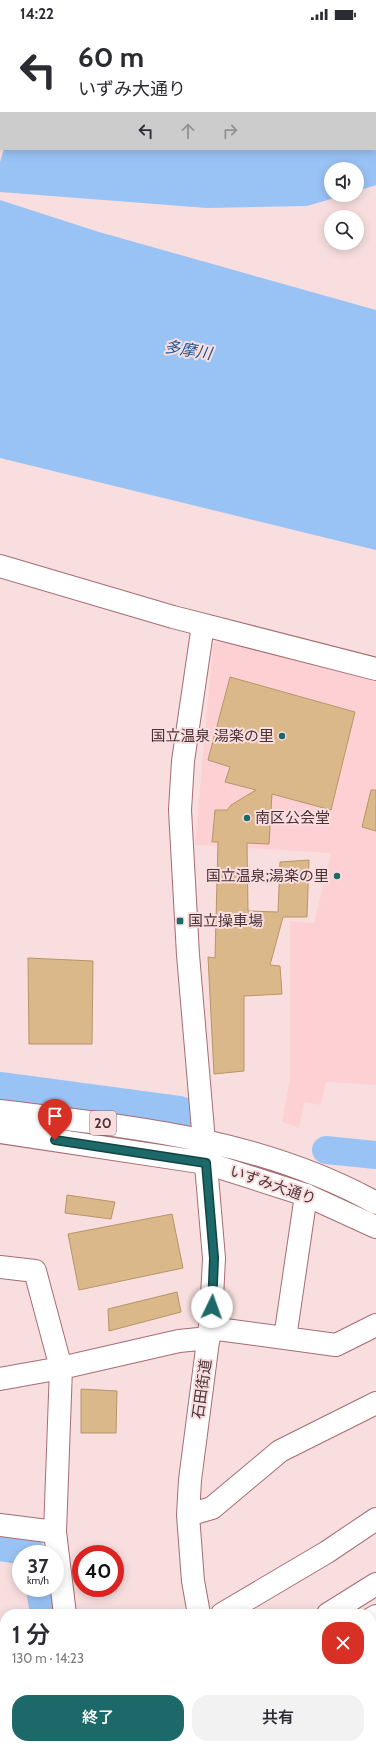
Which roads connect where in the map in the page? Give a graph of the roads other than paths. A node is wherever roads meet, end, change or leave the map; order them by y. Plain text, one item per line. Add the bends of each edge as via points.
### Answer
1 (0, 566) edge
2 (203, 625) junction
3 (376, 668) edge
4 (0, 1111) edge
5 (0, 1132) edge
6 (205, 1140) junction
7 (206, 1163) junction
8 (306, 1195) junction
9 (374, 1197) edge
10 (376, 1227) edge
11 (0, 1267) edge
12 (376, 1325) edge
13 (210, 1333) junction
14 (285, 1338) junction
15 (61, 1368) junction
16 (0, 1379) edge
17 (376, 1402) edge
18 (188, 1515) junction
19 (376, 1519) edge
20 (0, 1525) edge
21 (55, 1532) junction
22 (376, 1584) edge
23 (64, 1609) edge
24 (198, 1609) edge
25 (230, 1609) edge
26 (336, 1609) edge

1 - 2 main road
2 - 3 main road
2 - 6 main road, 石田街道 via 183,761 180,810 188,955
4 - 6 main road, いずみ大通り / 20 via 164,1132
5 - 7 main road, いずみ大通り / 20
6 - 7 main road, 石田街道
6 - 9 main road, いずみ大通り / 20 via 277,1159
7 - 8 main road, いずみ大通り / 20
7 - 13 main road, 石田街道 via 214,1277
8 - 10 main road, いずみ大通り / 20
8 - 14 main road
11 - 15 main road via 35,1272
12 - 14 main road via 336,1345
13 - 14 main road
13 - 15 main road
13 - 18 main road, 石田街道 via 191,1472
15 - 16 main road
15 - 21 main road
17 - 18 main road via 280,1451 212,1508
18 - 24 main road, 石田街道 via 192,1574
19 - 25 main road via 327,1552
20 - 21 main road
21 - 23 main road
22 - 26 main road

